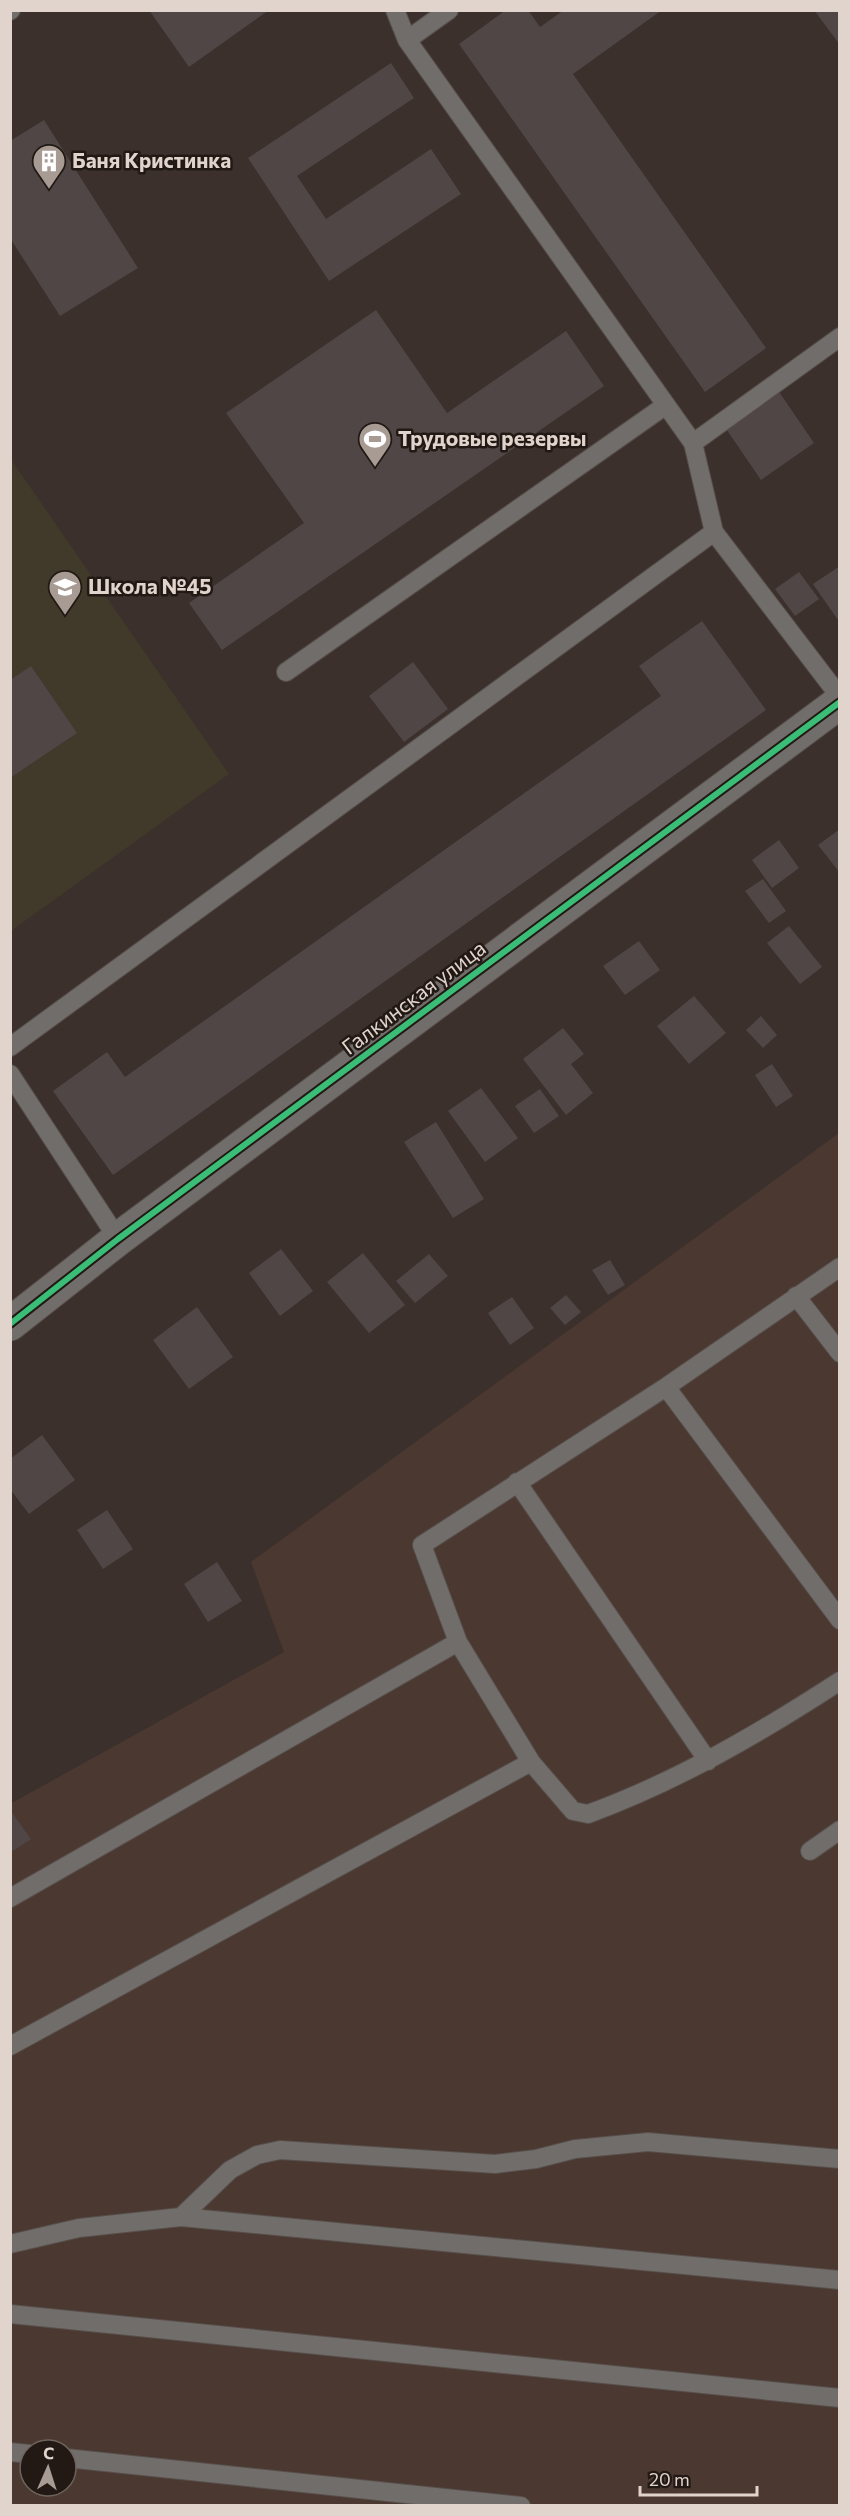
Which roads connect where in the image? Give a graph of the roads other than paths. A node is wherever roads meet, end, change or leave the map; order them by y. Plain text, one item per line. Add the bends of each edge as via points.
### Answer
1 (395, 10) edge
2 (449, 10) edge
3 (406, 40) junction
4 (840, 337) edge
5 (666, 405) junction
6 (693, 443) junction
7 (714, 532) junction
8 (286, 672) dead end
9 (840, 697) edge
10 (840, 702) edge
11 (10, 1047) edge
12 (10, 1074) edge
13 (117, 1239) junction
14 (840, 1268) edge
15 (796, 1296) junction
16 (10, 1324) edge
17 (840, 1353) edge
18 (666, 1387) junction
19 (517, 1482) junction
20 (840, 1620) edge
21 (458, 1642) junction
22 (840, 1681) edge
23 (708, 1761) junction
24 (531, 1762) junction
25 (840, 1830) edge
26 (810, 1851) dead end
27 (10, 1898) edge
28 (10, 2046) edge
29 (840, 2159) edge
30 (181, 2217) junction
31 (10, 2244) edge
32 (840, 2280) edge
33 (10, 2314) edge
34 (840, 2397) edge
35 (78, 2459) edge
36 (520, 2505) edge

1 - 3 lane
2 - 3 lane
3 - 5 lane
4 - 6 lane
5 - 6 lane
5 - 8 lane
6 - 7 lane
7 - 9 lane
7 - 11 lane
10 - 13 street, Галкинская улица
12 - 13 lane
13 - 16 street, Галкинская улица
14 - 15 lane
15 - 17 lane
15 - 18 lane
18 - 19 lane
18 - 20 lane
19 - 21 lane via 422,1545
19 - 23 lane
21 - 24 lane
21 - 27 lane
22 - 23 lane
23 - 24 lane via 588,1814 573,1811
24 - 28 lane
25 - 26 lane
29 - 30 lane via 648,2142 575,2149 495,2164 280,2150 230,2170
30 - 31 lane via 79,2228
30 - 32 lane
33 - 34 lane
35 - 36 lane

